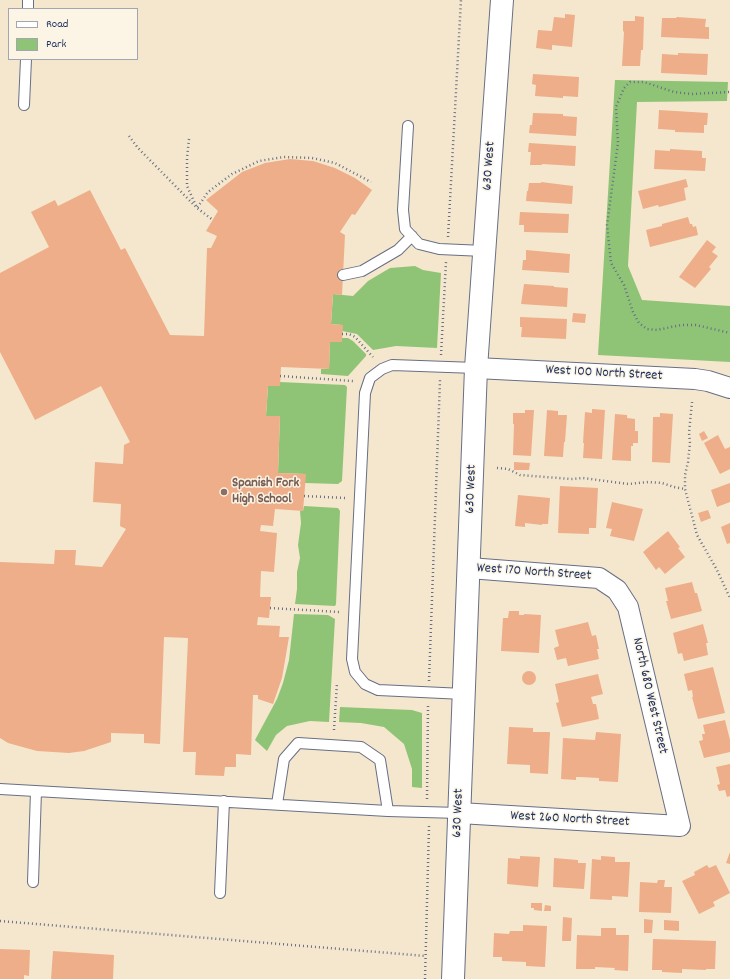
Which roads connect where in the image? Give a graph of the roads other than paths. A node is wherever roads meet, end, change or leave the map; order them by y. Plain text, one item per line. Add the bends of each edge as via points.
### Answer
1 (502, 0) edge
2 (26, 60) edge
3 (24, 105) dead end
4 (408, 126) dead end
5 (412, 236) junction
6 (484, 251) junction
7 (343, 275) dead end
8 (476, 368) junction
9 (730, 388) edge
10 (469, 568) junction
11 (599, 578) joint
12 (464, 694) junction
13 (0, 789) edge
14 (36, 791) junction
15 (224, 801) junction
16 (277, 804) junction
17 (388, 810) junction
18 (459, 813) junction
19 (680, 826) joint
20 (33, 882) dead end
21 (220, 894) dead end
22 (453, 979) edge

1 - 6 street, 630 West
2 - 3 lane
4 - 5 lane via 404,210 406,229
5 - 6 lane via 419,244 439,249
5 - 7 lane via 398,250 362,271
6 - 8 street, 630 West
8 - 9 street, West 100 North Street via 695,379
8 - 10 street, 630 West
8 - 12 lane via 392,365 370,378 365,393 352,659 355,672 365,684 378,690
10 - 11 street, West 170 North Street
10 - 12 street, 630 West
11 - 19 street, North 680 West Street via 616,590 628,607
12 - 18 street, 630 West
13 - 14 lane
14 - 15 lane
14 - 20 lane
15 - 16 lane
15 - 21 lane
16 - 17 lane
16 - 17 lane via 284,759 298,743 361,746 380,760
17 - 18 lane
18 - 19 street, West 260 North Street
18 - 22 street, 630 West

